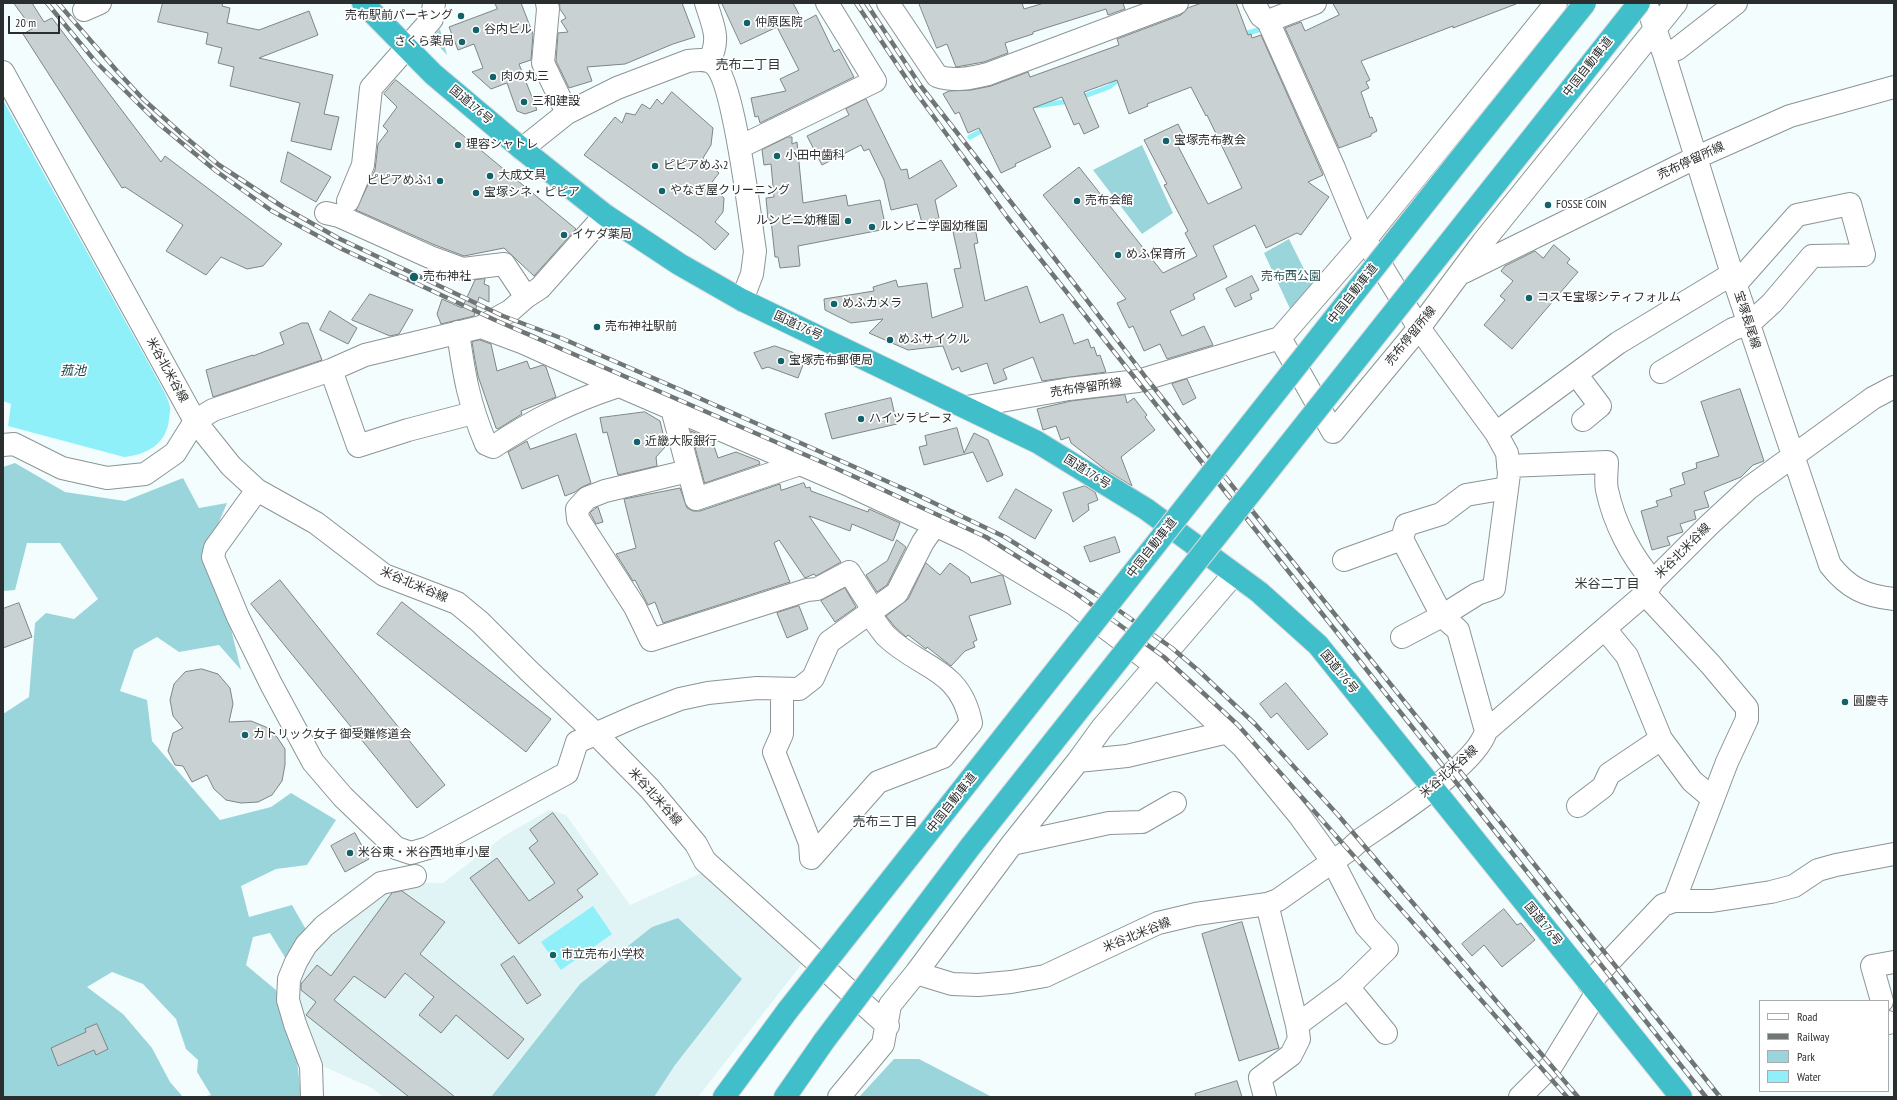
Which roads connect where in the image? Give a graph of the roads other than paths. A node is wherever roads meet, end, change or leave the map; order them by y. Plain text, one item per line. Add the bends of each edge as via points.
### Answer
1 (363, 3) edge
2 (434, 3) edge
3 (547, 3) edge
4 (706, 3) edge
5 (827, 3) edge
6 (888, 3) edge
7 (1177, 3) edge
8 (1254, 3) edge
9 (1315, 3) edge
10 (1556, 3) edge
11 (1585, 3) edge
12 (1638, 3) edge
13 (1646, 3) edge
14 (1676, 3) edge
15 (1736, 3) edge
16 (1151, 8) edge
17 (1268, 21) junction
18 (1654, 30) junction
19 (406, 48) junction
20 (1664, 54) junction
21 (708, 61) junction
22 (3, 72) edge
23 (1894, 87) edge
24 (567, 113) junction
25 (739, 144) junction
26 (522, 149) junction
27 (1695, 158) junction
28 (348, 201) dead end
29 (326, 213) dead end
30 (605, 214) junction
31 (1365, 240) junction
32 (1459, 274) junction
33 (1734, 280) junction
34 (526, 297) junction
35 (742, 300) junction
36 (1749, 324) junction
37 (481, 328) junction
38 (1419, 328) junction
39 (458, 332) junction
40 (1280, 338) junction
41 (331, 370) junction
42 (1661, 372) dead end
43 (1576, 374) junction
44 (618, 386) junction
45 (1894, 387) edge
46 (967, 407) junction
47 (672, 409) junction
48 (473, 413) junction
49 (1583, 420) dead end
50 (195, 421) junction
51 (1496, 433) junction
52 (3, 446) edge
53 (1793, 458) junction
54 (800, 464) junction
55 (688, 471) junction
56 (1507, 477) junction
57 (257, 490) junction
58 (935, 525) junction
59 (1402, 539) junction
60 (1344, 560) dead end
61 (1234, 574) junction
62 (1649, 587) junction
63 (1894, 599) edge
64 (872, 612) junction
65 (1442, 616) junction
66 (1605, 629) junction
67 (1402, 636) dead end
68 (1156, 666) junction
69 (782, 689) junction
70 (1486, 731) junction
71 (1228, 732) junction
72 (596, 734) junction
73 (1661, 739) junction
74 (1078, 761) junction
75 (1433, 789) junction
76 (1712, 798) junction
77 (1176, 803) dead end
78 (1578, 806) dead end
79 (1012, 844) junction
80 (1894, 854) edge
81 (1333, 862) junction
82 (416, 876) dead end
83 (1674, 901) junction
84 (1267, 904) junction
85 (1894, 962) edge
86 (916, 973) junction
87 (1348, 987) junction
88 (1593, 988) junction
89 (1882, 1000) edge
90 (1297, 1025) junction
91 (888, 1026) junction
92 (1386, 1033) dead end
93 (312, 1097) edge
94 (724, 1097) edge
95 (784, 1097) edge
96 (840, 1097) edge
97 (1265, 1097) edge
98 (1520, 1097) edge
99 (1681, 1097) edge

1 - 19 highway, 国道176号
2 - 19 street via 432,19
3 - 24 street via 543,63
4 - 21 street via 716,33 715,50
5 - 25 street via 875,81 748,143
6 - 16 street via 937,76 943,78 972,78 988,74
7 - 16 street
8 - 17 street
9 - 17 street
10 - 31 street
11 - 94 highway, 中国自動車道, bridge via 788,1010
12 - 95 highway, 中国自動車道, bridge via 970,847
13 - 18 street, 宝塚長尾線
14 - 18 street
15 - 20 street via 1677,49
17 - 31 street
18 - 20 street, 宝塚長尾線
18 - 32 street
19 - 26 highway, 国道176号
19 - 28 street via 371,88 363,164
20 - 27 street, 宝塚長尾線
21 - 24 street via 700,59 675,65 617,88
21 - 25 street via 720,72
22 - 50 street, 米谷北米谷線
23 - 27 street, 売布停留所線 via 1790,116
24 - 26 street
25 - 35 street via 755,251 752,274
26 - 30 highway, 国道176号
27 - 32 street, 売布停留所線
27 - 33 street, 宝塚長尾線
29 - 34 street via 339,216 430,257 463,268 504,264
30 - 34 street via 540,288
30 - 35 highway, 国道176号 via 679,264
31 - 38 street
31 - 40 street
32 - 38 street, 売布停留所線
33 - 36 street, 宝塚長尾線
33 - 36 street via 1797,215 1850,204 1864,255 1812,256 1772,303
33 - 43 street via 1618,343
34 - 37 street via 510,311
35 - 46 highway, 国道176号
36 - 42 street via 1733,329
36 - 53 street, 宝塚長尾線
37 - 39 street
37 - 44 street via 524,343
38 - 40 street, 売布停留所線 via 1333,432
38 - 51 street
39 - 41 street via 365,355
39 - 48 street via 465,381
40 - 46 street, 売布停留所線 via 1138,381 1069,389
41 - 48 street via 358,446
41 - 50 street via 213,410
43 - 49 street via 1600,406
43 - 51 street
44 - 47 street
44 - 48 street via 553,411 493,447 486,444
45 - 53 street, 米谷北米谷線 via 1873,398
46 - 61 highway, 国道176号 via 1038,442 1140,505
47 - 54 street
47 - 55 street
50 - 52 street via 175,453 145,474 107,478 62,468 14,444
50 - 57 street, 米谷北米谷線 via 230,466
51 - 56 street via 1507,453
53 - 62 street, 米谷北米谷線 via 1749,488
53 - 63 street, 宝塚長尾線 via 1830,564 1841,579 1859,591
54 - 55 street via 696,499
54 - 58 street
55 - 64 street via 604,490 587,498 577,509 578,519 631,601 651,640 817,589 849,572
56 - 59 street via 1466,495 1441,514 1406,525
56 - 62 street via 1607,462 1606,488 1622,535 1641,567
56 - 65 street via 1494,588 1477,594
57 - 72 street, 米谷北米谷線 via 316,524 384,575 457,604 480,622
57 - 72 street via 215,548 213,556 238,617 313,762 342,797 396,848 411,853 428,848 567,773 577,742
58 - 64 street via 923,542 897,593
58 - 68 street via 967,540 1074,604
59 - 60 street
59 - 65 street
61 - 68 street
61 - 75 highway, 国道176号 via 1259,592 1318,645
62 - 66 street, 米谷北米谷線
62 - 76 street via 1747,708 1748,719
64 - 69 street via 829,642 813,678 798,689
64 - 69 street via 886,636 936,669 957,688 968,707 971,723 943,757 878,782 811,858 810,844 774,752 782,734
65 - 67 street
65 - 70 street via 1458,630
66 - 70 street, 米谷北米谷線
66 - 73 street via 1627,656
68 - 71 street
68 - 74 street via 1102,728
69 - 72 street via 758,688 708,693 680,699
70 - 75 street, 米谷北米谷線 via 1484,740 1471,755
71 - 74 street via 1127,756
71 - 81 street via 1299,815
72 - 91 street, 米谷北米谷線 via 650,789 696,844 706,861
73 - 76 street via 1692,781
73 - 78 street via 1609,774 1603,787
74 - 79 street
75 - 81 street, 米谷北米谷線
75 - 88 highway, 国道176号
76 - 83 street
77 - 79 street via 1142,822 1109,823
79 - 86 street
80 - 83 street via 1818,870 1794,886 1771,892 1712,901
81 - 84 street, 米谷北米谷線 via 1278,900
81 - 87 street via 1366,926 1387,949
82 - 93 street via 381,883 324,926 306,945 296,962 289,979 288,1000 311,1066
83 - 88 street via 1663,905
84 - 86 street, 米谷北米谷線 via 1196,914 1158,923 1044,976 978,985 952,984
84 - 90 street
85 - 89 street via 1872,966
86 - 91 street via 890,1005
87 - 90 street
87 - 92 street
88 - 98 street via 1552,1065
88 - 99 highway, 国道176号
90 - 97 street via 1299,1039 1291,1055 1260,1078
91 - 96 street via 883,1044

